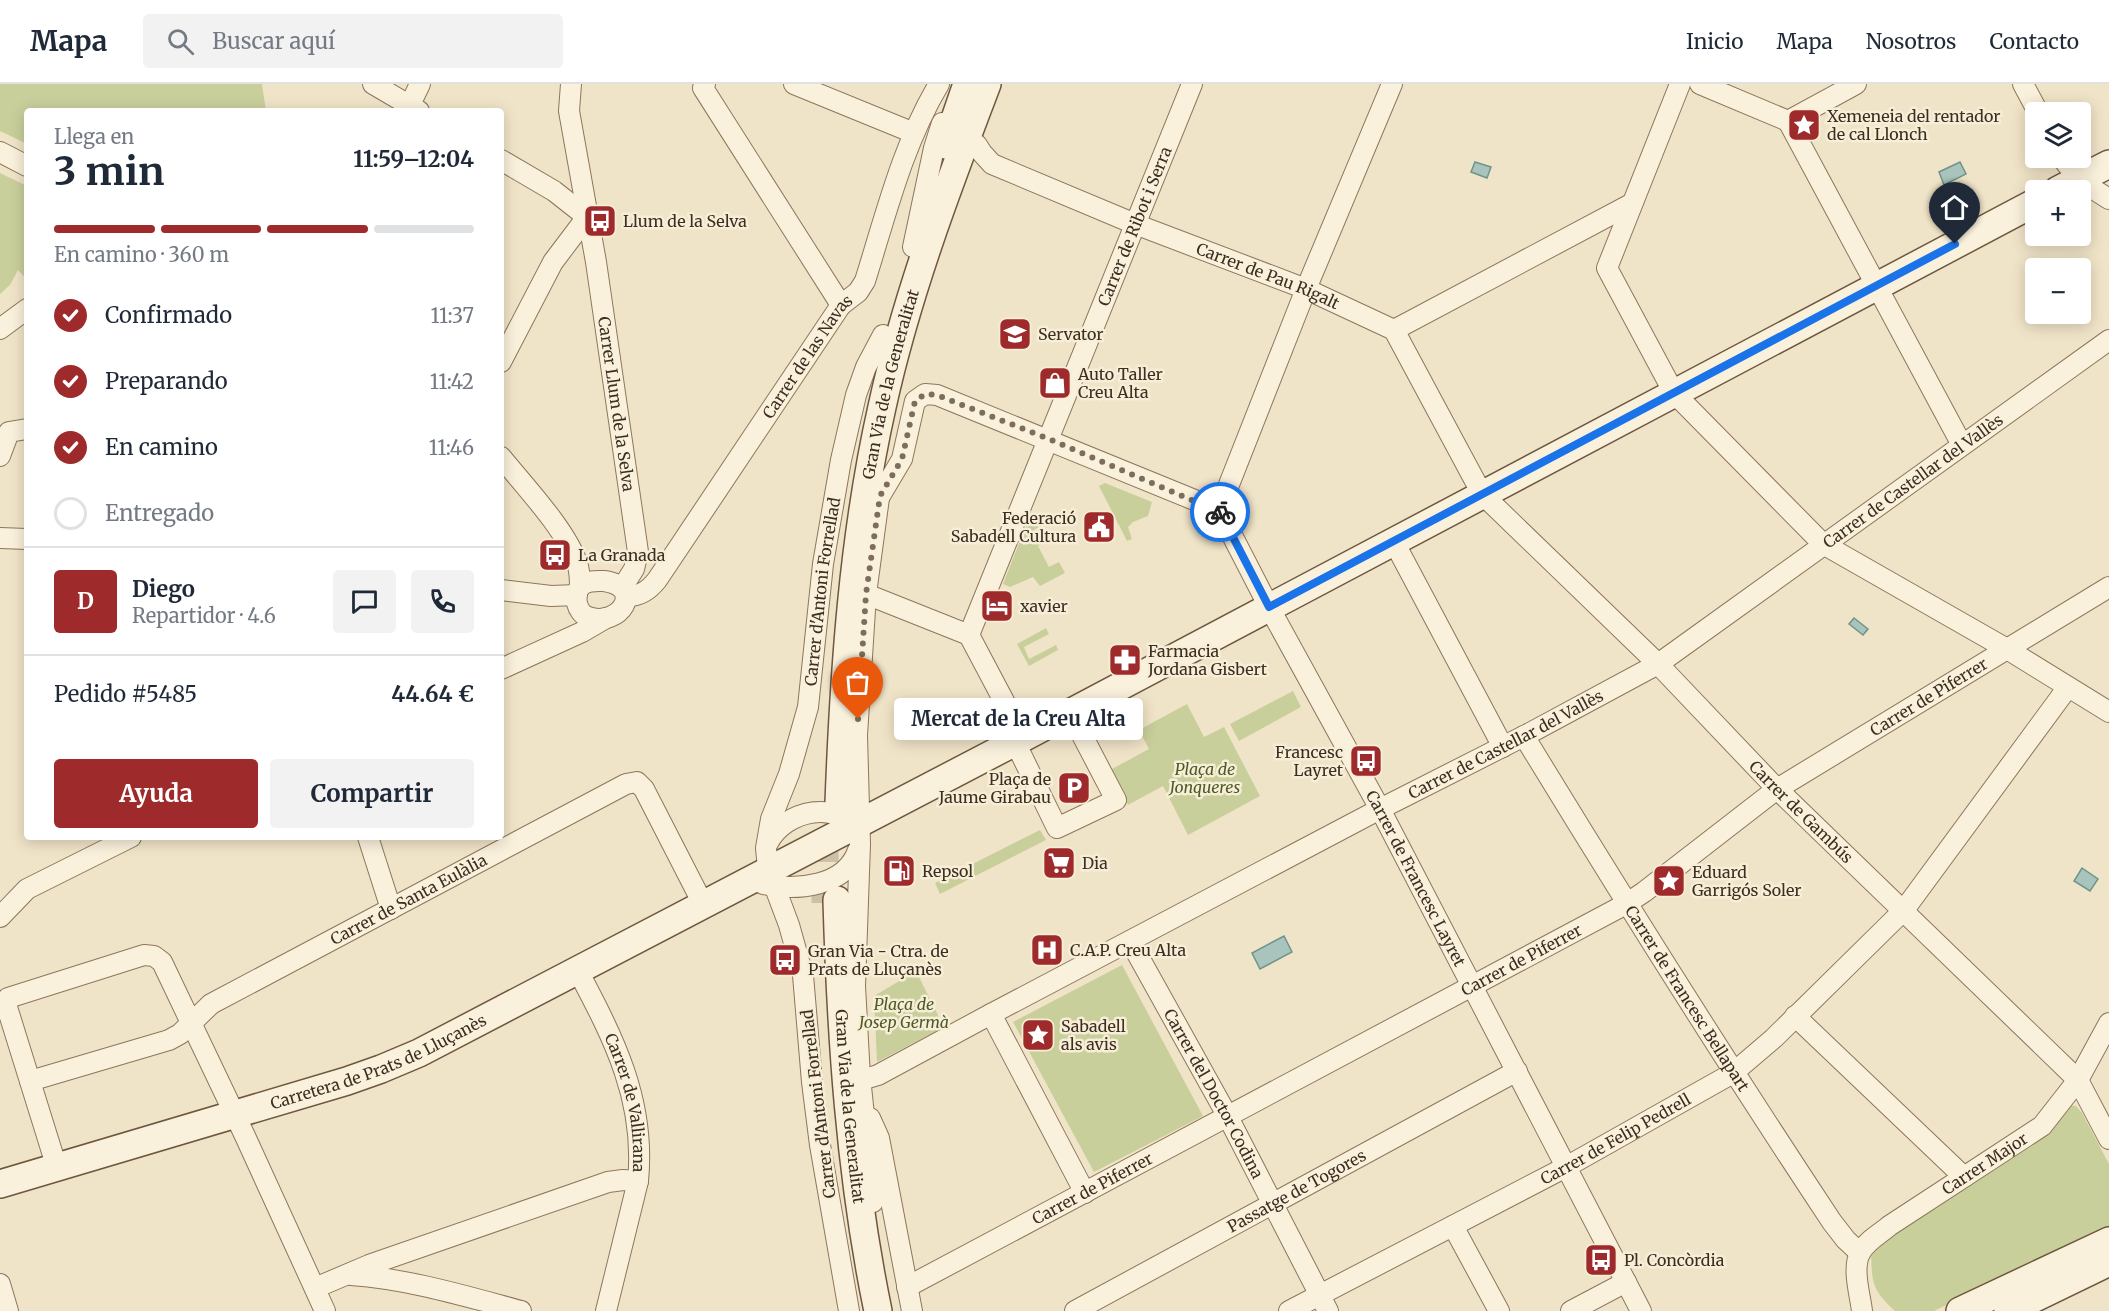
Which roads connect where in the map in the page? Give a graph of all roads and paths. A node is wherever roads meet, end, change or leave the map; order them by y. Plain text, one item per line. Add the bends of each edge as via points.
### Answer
1 (373, 84) edge
2 (420, 84) edge
3 (571, 84) edge
4 (794, 84) edge
5 (939, 84) edge
6 (956, 84) edge
7 (967, 84) edge
8 (987, 84) edge
9 (1000, 84) edge
10 (1192, 84) edge
11 (1392, 84) edge
12 (1680, 84) edge
13 (1700, 84) edge
14 (1856, 84) edge
15 (2023, 84) edge
16 (704, 86) edge
17 (2033, 102) edge
18 (410, 108) edge
19 (412, 108) edge
20 (1788, 121) junction
21 (914, 133) junction
22 (977, 145) junction
23 (0, 152) edge
24 (504, 162) edge
25 (24, 164) edge
26 (2109, 164) edge
27 (2078, 180) edge
28 (2091, 193) edge
29 (2109, 199) edge
30 (944, 200) junction
31 (1631, 204) junction
32 (2025, 208) edge
33 (587, 217) junction
34 (1135, 224) junction
35 (913, 247) junction
36 (1875, 286) junction
37 (1306, 289) junction
38 (841, 305) junction
39 (24, 311) edge
40 (0, 328) edge
41 (1394, 330) junction
42 (2109, 340) edge
43 (890, 342) junction
44 (504, 356) edge
45 (1674, 393) junction
46 (24, 430) edge
47 (1049, 439) junction
48 (1962, 445) junction
49 (0, 456) edge
50 (504, 461) edge
51 (1482, 494) junction
52 (880, 496) junction
53 (1219, 510) junction
54 (0, 538) edge
55 (24, 538) edge
56 (1394, 542) junction
57 (1823, 544) junction
58 (2109, 588) edge
59 (504, 590) edge
60 (578, 591) junction
61 (624, 592) junction
62 (866, 594) junction
63 (1269, 607) junction
64 (606, 618) junction
65 (969, 635) junction
66 (2007, 649) junction
67 (1658, 664) junction
68 (504, 668) edge
69 (2068, 687) junction
70 (1070, 712) junction
71 (2109, 712) edge
72 (1524, 736) junction
73 (1019, 740) junction
74 (1503, 747) junction
75 (1777, 789) junction
76 (841, 800) junction
77 (899, 801) junction
78 (1380, 809) junction
79 (858, 830) junction
80 (125, 840) edge
81 (369, 840) edge
82 (772, 876) junction
83 (703, 904) junction
84 (1626, 904) junction
85 (391, 909) junction
86 (1904, 910) junction
87 (0, 917) edge
88 (1130, 941) junction
89 (578, 971) junction
90 (1473, 986) junction
91 (991, 1014) junction
92 (1795, 1016) junction
93 (191, 1023) junction
94 (2109, 1023) edge
95 (1517, 1071) junction
96 (1733, 1073) junction
97 (860, 1077) junction
98 (2078, 1080) junction
99 (30, 1081) junction
100 (2100, 1102) edge
101 (863, 1111) junction
102 (235, 1114) junction
103 (1228, 1117) junction
104 (2109, 1139) edge
105 (1566, 1167) junction
106 (57, 1168) junction
107 (1964, 1177) junction
108 (638, 1181) junction
109 (0, 1184) edge
110 (1085, 1193) junction
111 (1272, 1205) junction
112 (1453, 1226) junction
113 (2109, 1241) edge
114 (1860, 1253) junction
115 (2109, 1262) edge
116 (347, 1274) junction
117 (1626, 1282) junction
118 (0, 1284) edge
119 (907, 1287) junction
120 (315, 1288) junction
121 (1861, 1301) edge
122 (452, 1302) edge
123 (1324, 1303) edge
124 (8, 1311) edge
125 (325, 1311) edge
126 (521, 1311) edge
127 (606, 1311) edge
128 (849, 1311) edge
129 (865, 1311) edge
130 (878, 1311) edge
131 (890, 1311) edge
132 (912, 1311) edge
133 (1075, 1311) edge
134 (1289, 1311) edge
135 (1498, 1311) edge
136 (1571, 1311) edge
137 (1641, 1311) edge
138 (1960, 1311) edge
139 (2008, 1311) edge

1 - 18 street
2 - 19 street
3 - 33 street, Carrer Llum de la Selva via 569,111
4 - 21 street
5 - 21 street, Carrer de las Navas
6 - 35 street via 934,148
7 - 35 street, Gran Via de la Generalitat
8 - 30 street, Gran Via de la Generalitat
9 - 22 street
10 - 34 street, Carrer de Ribot i Serra
11 - 37 street
12 - 31 street
13 - 20 street
14 - 20 street
15 - 17 street
16 - 38 street
20 - 36 street
21 - 38 street, Carrer de las Navas via 865,280 858,292
22 - 30 street
22 - 34 street, Carrer de Pau Rigalt via 992,164
23 - 25 street
24 - 33 street via 554,191
26 - 27 street
28 - 29 street
30 - 43 street, Gran Via de la Generalitat
31 - 41 street
31 - 45 street via 1606,268
32 - 36 street, Carretera de Prats de Lluçanès
33 - 44 street via 553,262
33 - 61 street, Carrer Llum de la Selva via 638,552
34 - 37 street, Carrer de Pau Rigalt
34 - 47 street, Carrer de Ribot i Serra
35 - 43 street, Gran Via de la Generalitat
36 - 45 street, Carretera de Prats de Lluçanès
36 - 48 street
37 - 41 street, Carrer de Pau Rigalt
37 - 53 street
38 - 61 street, Carrer de las Navas via 657,580 643,593 631,596
39 - 40 street
41 - 51 street
42 - 48 street, Carrer de Castellar del Vallès
43 - 52 street via 896,381
43 - 76 street, Gran Via de la Generalitat via 852,492 846,537 833,665
43 - 82 street, Carrer d'Antoni Forrellad via 866,367 856,394 824,564 808,707 771,819
45 - 51 street, Carretera de Prats de Lluçanès
45 - 57 street
46 - 49 street via 9,432
47 - 52 street via 937,395 925,394 915,401 902,459
47 - 53 street
47 - 65 street, Carrer de Ribot i Serra
48 - 57 street, Carrer de Castellar del Vallès
50 - 60 street via 566,541 577,563
51 - 56 street, Carretera de Prats de Lluçanès
51 - 67 street, Carrer de Gambús
52 - 62 street
53 - 63 street, Carrer de Francesc Layret
54 - 55 street
56 - 63 street, Carretera de Prats de Lluçanès
56 - 74 street
57 - 66 street
57 - 67 street, Carrer de Castellar del Vallès
58 - 66 street, Carrer de Piferrer
59 - 60 street via 551,596
60 - 61 street via 588,582 604,581 615,583
60 - 64 street via 577,605 582,614
61 - 64 street via 625,605
62 - 65 street
62 - 76 street via 858,767
63 - 70 street, Carretera de Prats de Lluçanès
63 - 78 street, Carrer de Francesc Layret
64 - 68 street
65 - 73 street
66 - 69 street
66 - 75 street, Carrer de Piferrer
67 - 72 street, Carrer de Castellar del Vallès
67 - 75 street, Carrer de Gambús
69 - 71 street
69 - 86 street, Carrer de Felip Pedrell
70 - 73 street, Carretera de Prats de Lluçanès
70 - 73 street via 1116,800 1057,828
72 - 74 street, Carrer de Castellar del Vallès
72 - 84 street, Carrer de Francesc Bellapart
73 - 77 street, Carretera de Prats de Lluçanès
74 - 78 street, Carrer de Castellar del Vallès
75 - 84 street, Carrer de Piferrer
75 - 86 street, Carrer de Gambús
76 - 77 street
76 - 79 street
77 - 79 street, Carretera de Prats de Lluçanès
78 - 88 street, Carrer de Castellar del Vallès
78 - 90 street, Carrer de Francesc Layret
79 - 82 street, Carretera de Prats de Lluçanès
79 - 82 street, Carretera de Prats de Lluçanès via 854,861 848,870 830,880 804,885
79 - 97 street via 855,987
80 - 87 street via 27,889
81 - 85 street
82 - 83 street, Carretera de Prats de Lluçanès via 733,888
82 - 128 street, Carrer d'Antoni Forrellad via 803,975 820,1145
83 - 85 street, Carrer de Santa Eulàlia via 637,782 614,789
83 - 89 street, Carretera de Prats de Lluçanès
84 - 90 street, Carrer de Piferrer
84 - 96 street, Carrer de Francesc Bellapart
85 - 93 street, Carrer de Santa Eulàlia via 211,1004
86 - 92 street, Carrer de Felip Pedrell
86 - 98 street, Carrer de Gambús
88 - 91 street, Carrer de Castellar del Vallès
88 - 103 street, Carrer del Doctor Codina
89 - 102 street, Carretera de Prats de Lluçanès via 399,1062
89 - 108 street, Carrer de Vallirana via 630,1086 639,1129
90 - 95 street, Carrer de Francesc Layret
90 - 103 street, Carrer de Piferrer
91 - 97 street, Carrer de Castellar del Vallès via 878,1075
91 - 110 street
92 - 96 street, Carrer de Felip Pedrell
92 - 107 street
93 - 99 street, Carrer de Santa Eulàlia via 169,1040
93 - 99 street via 162,962 154,956 144,955 8,998 6,1004
93 - 102 street
94 - 98 street, Carrer Major
95 - 105 street, Carrer de Francesc Layret
95 - 111 street, Passatge de Togores
96 - 105 street, Carrer de Felip Pedrell
96 - 114 street, Carrer de Francesc Bellapart via 1833,1222
97 - 101 street
98 - 100 street, Carrer de Gambús
98 - 107 street, Carrer Major via 2042,1126
99 - 106 street
100 - 104 street, Carrer de Gambús
101 - 119 street via 879,1138
101 - 131 street
102 - 106 street, Carretera de Prats de Lluçanès
102 - 120 street
103 - 110 street, Carrer de Piferrer
103 - 111 street, Carrer del Doctor Codina
105 - 112 street, Carrer de Felip Pedrell
105 - 117 street, Carrer de Francesc Layret
106 - 109 street, Carretera de Prats de Lluçanès
107 - 114 street, Carrer Major via 1889,1226
108 - 116 street via 608,1182
108 - 127 street, Carrer de Vallirana
110 - 119 street, Carrer de Piferrer
111 - 123 street, Carrer del Doctor Codina
111 - 133 street, Passatge de Togores
112 - 123 street, Carrer de Felip Pedrell
112 - 135 street
113 - 138 street
114 - 121 street via 1857,1266
115 - 139 street
116 - 120 street
116 - 122 street via 376,1276
117 - 136 street
117 - 137 street, Carrer de Francesc Layret
118 - 124 street
119 - 132 street
120 - 125 street
122 - 126 street
123 - 134 street, Carrer de Felip Pedrell
129 - 130 street, Gran Via de la Generalitat via 846,1199 832,1069 827,994 831,902 846,1086

